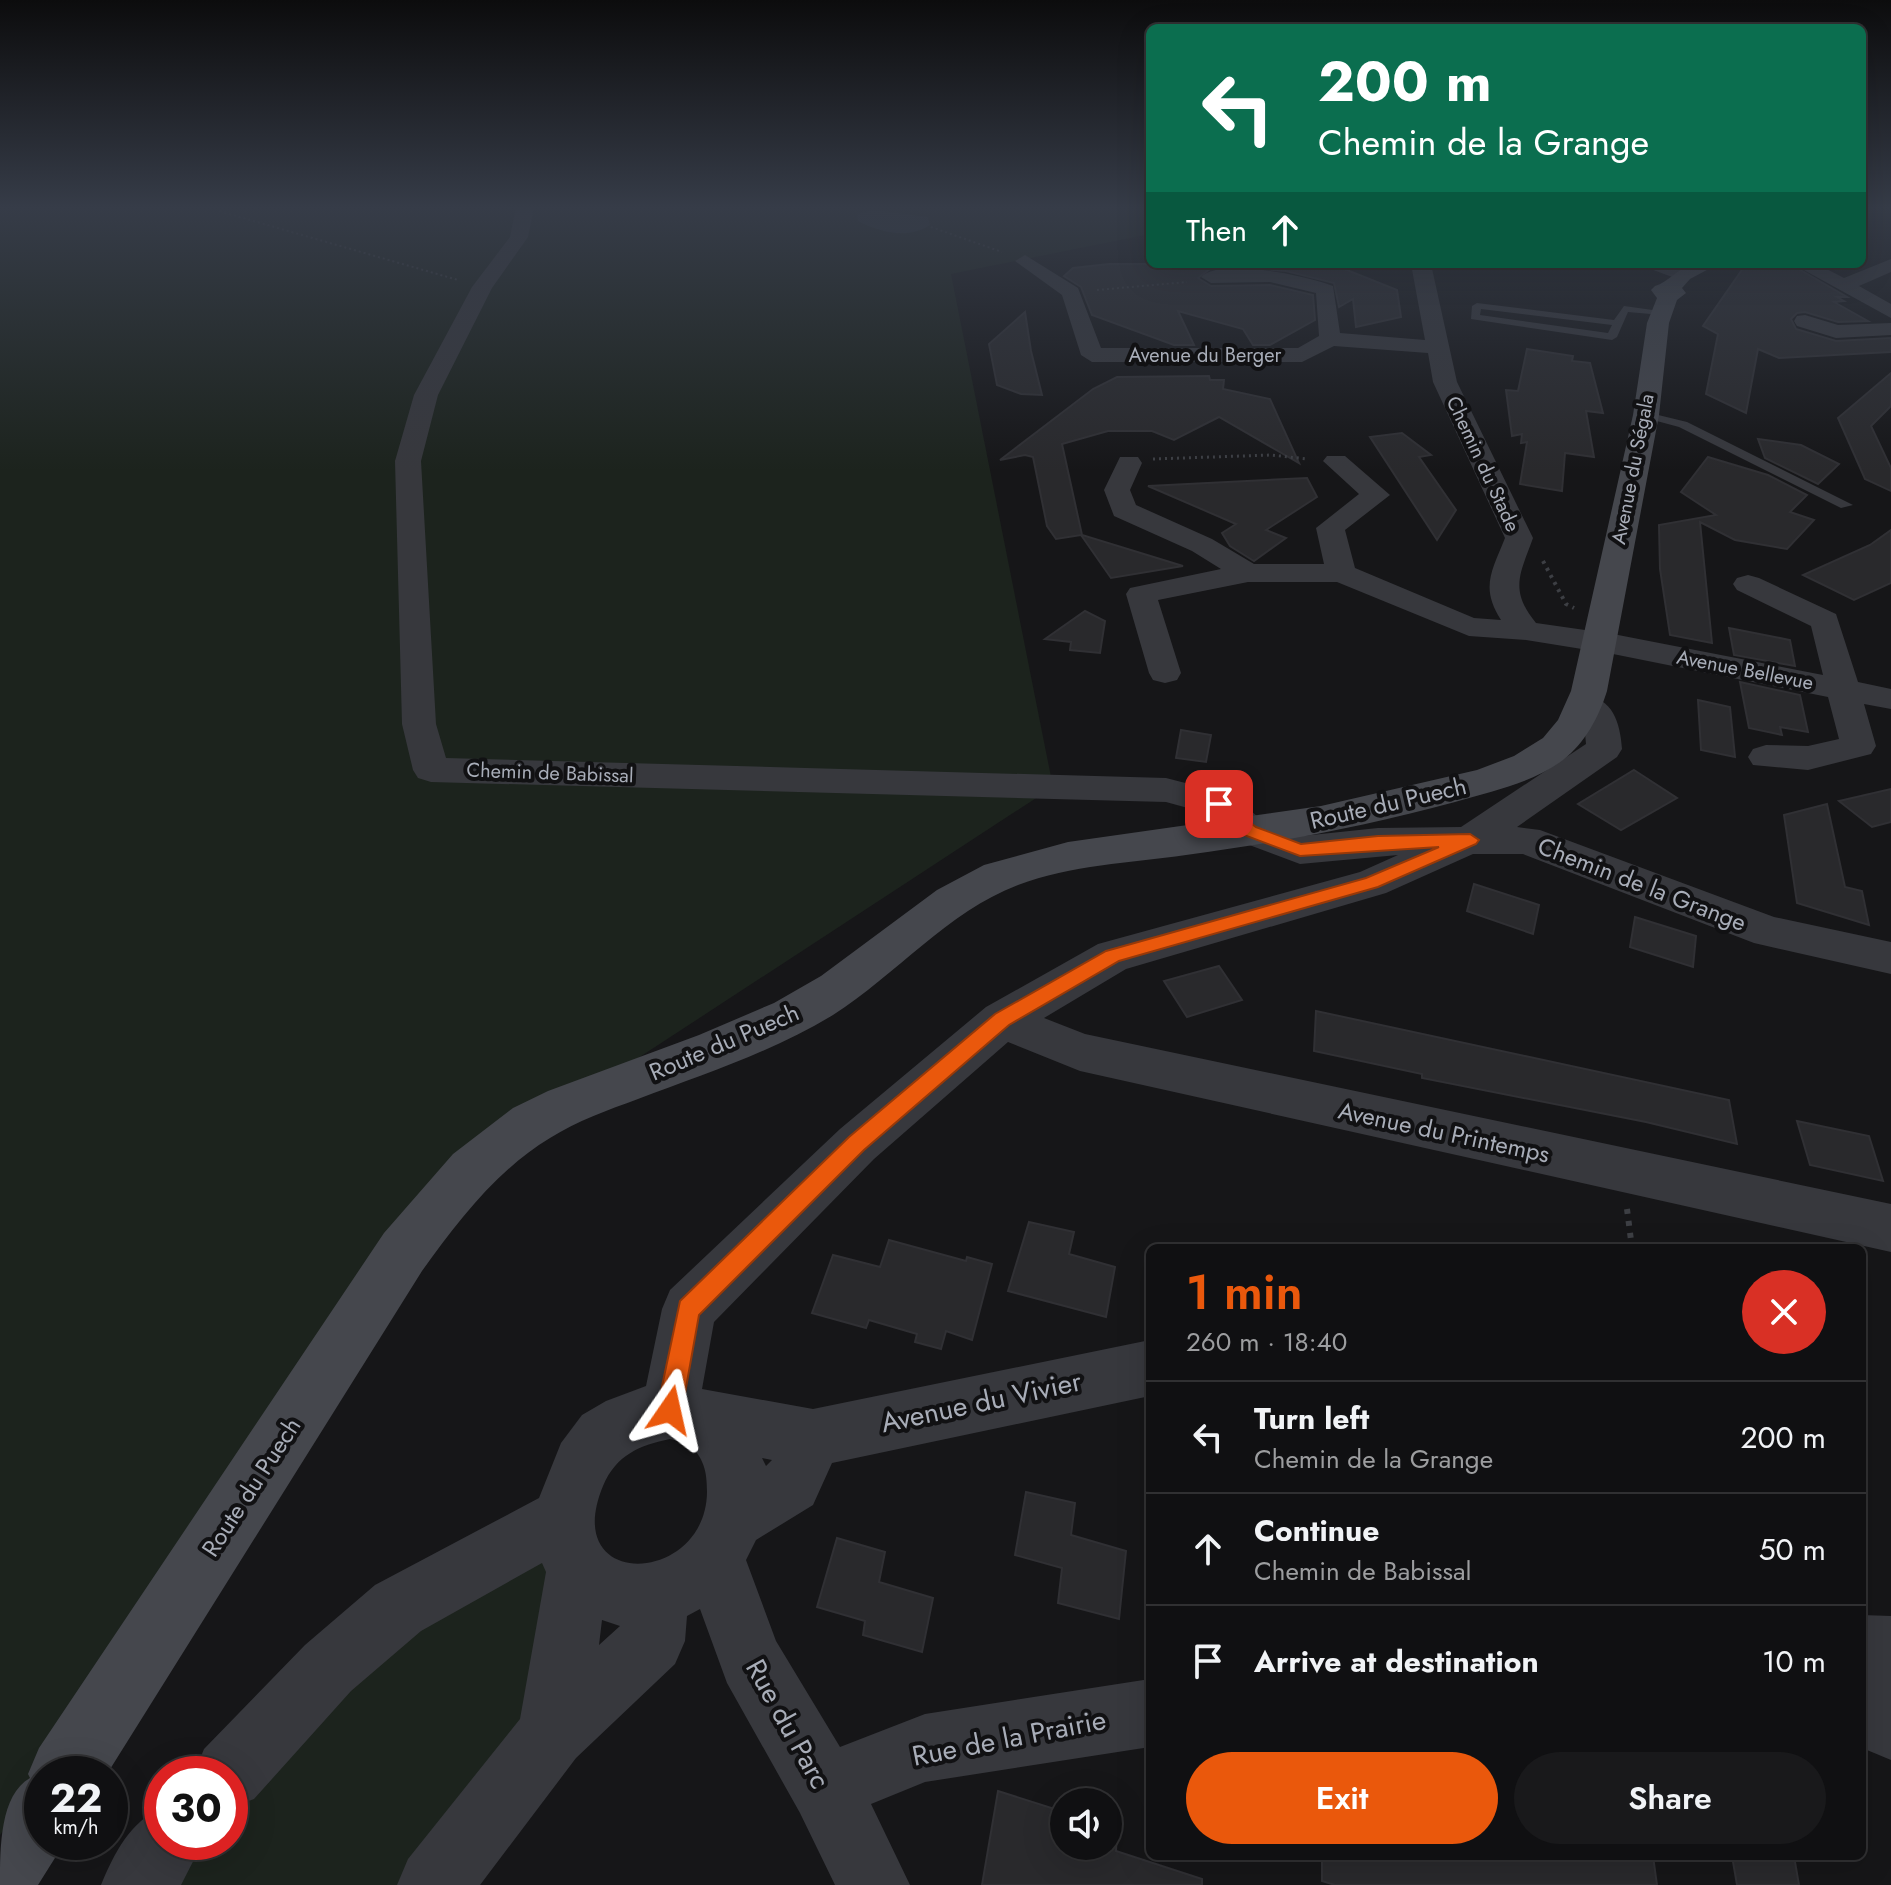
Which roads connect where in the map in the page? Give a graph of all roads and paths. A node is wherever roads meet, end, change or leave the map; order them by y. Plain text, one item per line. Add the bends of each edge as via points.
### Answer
1 (478, 295) edge
2 (1072, 295) edge
3 (1326, 295) edge
4 (1426, 295) edge
5 (1653, 295) edge
6 (1678, 295) edge
7 (1860, 295) edge
8 (1891, 312) edge
9 (1805, 321) dead end
10 (1618, 323) junction
11 (1891, 329) edge
12 (1330, 339) junction
13 (1435, 347) junction
14 (1646, 415) junction
15 (1336, 461) joint
16 (1129, 463) joint
17 (1846, 505) dead end
18 (1519, 538) junction
19 (1248, 573) junction
20 (1341, 573) junction
21 (1748, 584) dead end
22 (1591, 628) junction
23 (1526, 631) junction
24 (1165, 673) dead end
25 (1843, 689) junction
26 (1891, 699) edge
27 (1584, 706) junction
28 (1766, 757) dead end
29 (1250, 831) junction
30 (1470, 840) junction
31 (1891, 958) edge
32 (1002, 1020) junction
33 (1630, 1228) dead end
34 (1891, 1228) edge
35 (1632, 1244) edge
36 (1146, 1369) edge
37 (685, 1414) junction
38 (813, 1438) junction
39 (725, 1538) junction
40 (571, 1543) junction
41 (657, 1596) junction
42 (1866, 1648) edge
43 (1891, 1649) edge
44 (1866, 1694) edge
45 (1146, 1714) edge
46 (1891, 1726) edge
47 (552, 1734) junction
48 (1891, 1736) edge
49 (1866, 1737) edge
50 (77, 1756) edge
51 (246, 1756) edge
52 (825, 1788) junction
53 (24, 1838) edge
54 (155, 1860) edge
55 (0, 1875) edge
56 (138, 1885) edge
57 (434, 1885) edge
58 (873, 1885) edge

1 - 29 street, Chemin de Babissal via 426,395 408,461 419,724 431,770 1166,790 1219,804
2 - 12 street, Avenue du Berger via 1092,355 1302,355
3 - 12 street
4 - 13 street, Chemin du Stade
5 - 10 lane via 1624,309
6 - 14 street, Avenue du Ségala
7 - 8 street
9 - 11 street via 1836,332
10 - 10 lane via 1612,337 1475,317 1477,306
12 - 13 street, Avenue du Berger
13 - 18 street, Chemin du Stade via 1445,382
14 - 17 lane via 1683,424
14 - 22 street, Avenue du Ségala
15 - 16 path via 1271,455
15 - 20 street via 1376,495 1330,528
16 - 19 street via 1117,490 1124,510 1202,545
18 - 22 path via 1536,547 1566,604
18 - 23 street, Chemin du Stade via 1502,577 1505,607
19 - 20 street
19 - 24 street via 1141,594
20 - 23 street via 1469,627
21 - 25 street via 1825,621
22 - 23 street
22 - 25 street, Avenue Bellevue
22 - 27 street, Route du Puech
25 - 26 street, Avenue Bellevue
25 - 28 street via 1858,746 1808,758
27 - 29 street, Route du Puech via 1549,752 1499,776 1352,813
27 - 30 street via 1603,720 1604,749
29 - 30 street, Chemin de la Grange via 1300,850
29 - 50 street, Route du Puech via 1098,851 997,876 817,1002 770,1027 579,1101 523,1128 476,1164 403,1252
30 - 31 street, Chemin de la Grange via 1526,840 1769,932
30 - 32 street via 1372,883 1113,956
32 - 34 street, Avenue du Printemps via 1080,1052
32 - 37 street via 857,1144 689,1309
33 - 35 path
36 - 38 street, Avenue du Vivier
37 - 38 street, Avenue du Vivier
37 - 39 street via 720,1433 737,1469
37 - 40 street via 630,1418 601,1437 577,1470
38 - 39 street via 792,1484
39 - 41 street via 695,1577
39 - 52 street, Rue du Parc via 750,1660
40 - 41 street via 610,1595 640,1600
40 - 47 street
40 - 51 street via 398,1608 328,1668
41 - 47 street via 652,1641
42 - 43 street
44 - 46 street
45 - 52 street, Rue de la Prairie via 925,1748
47 - 57 street
48 - 49 street
52 - 58 street, Rue du Parc
53 - 55 street
54 - 56 street

